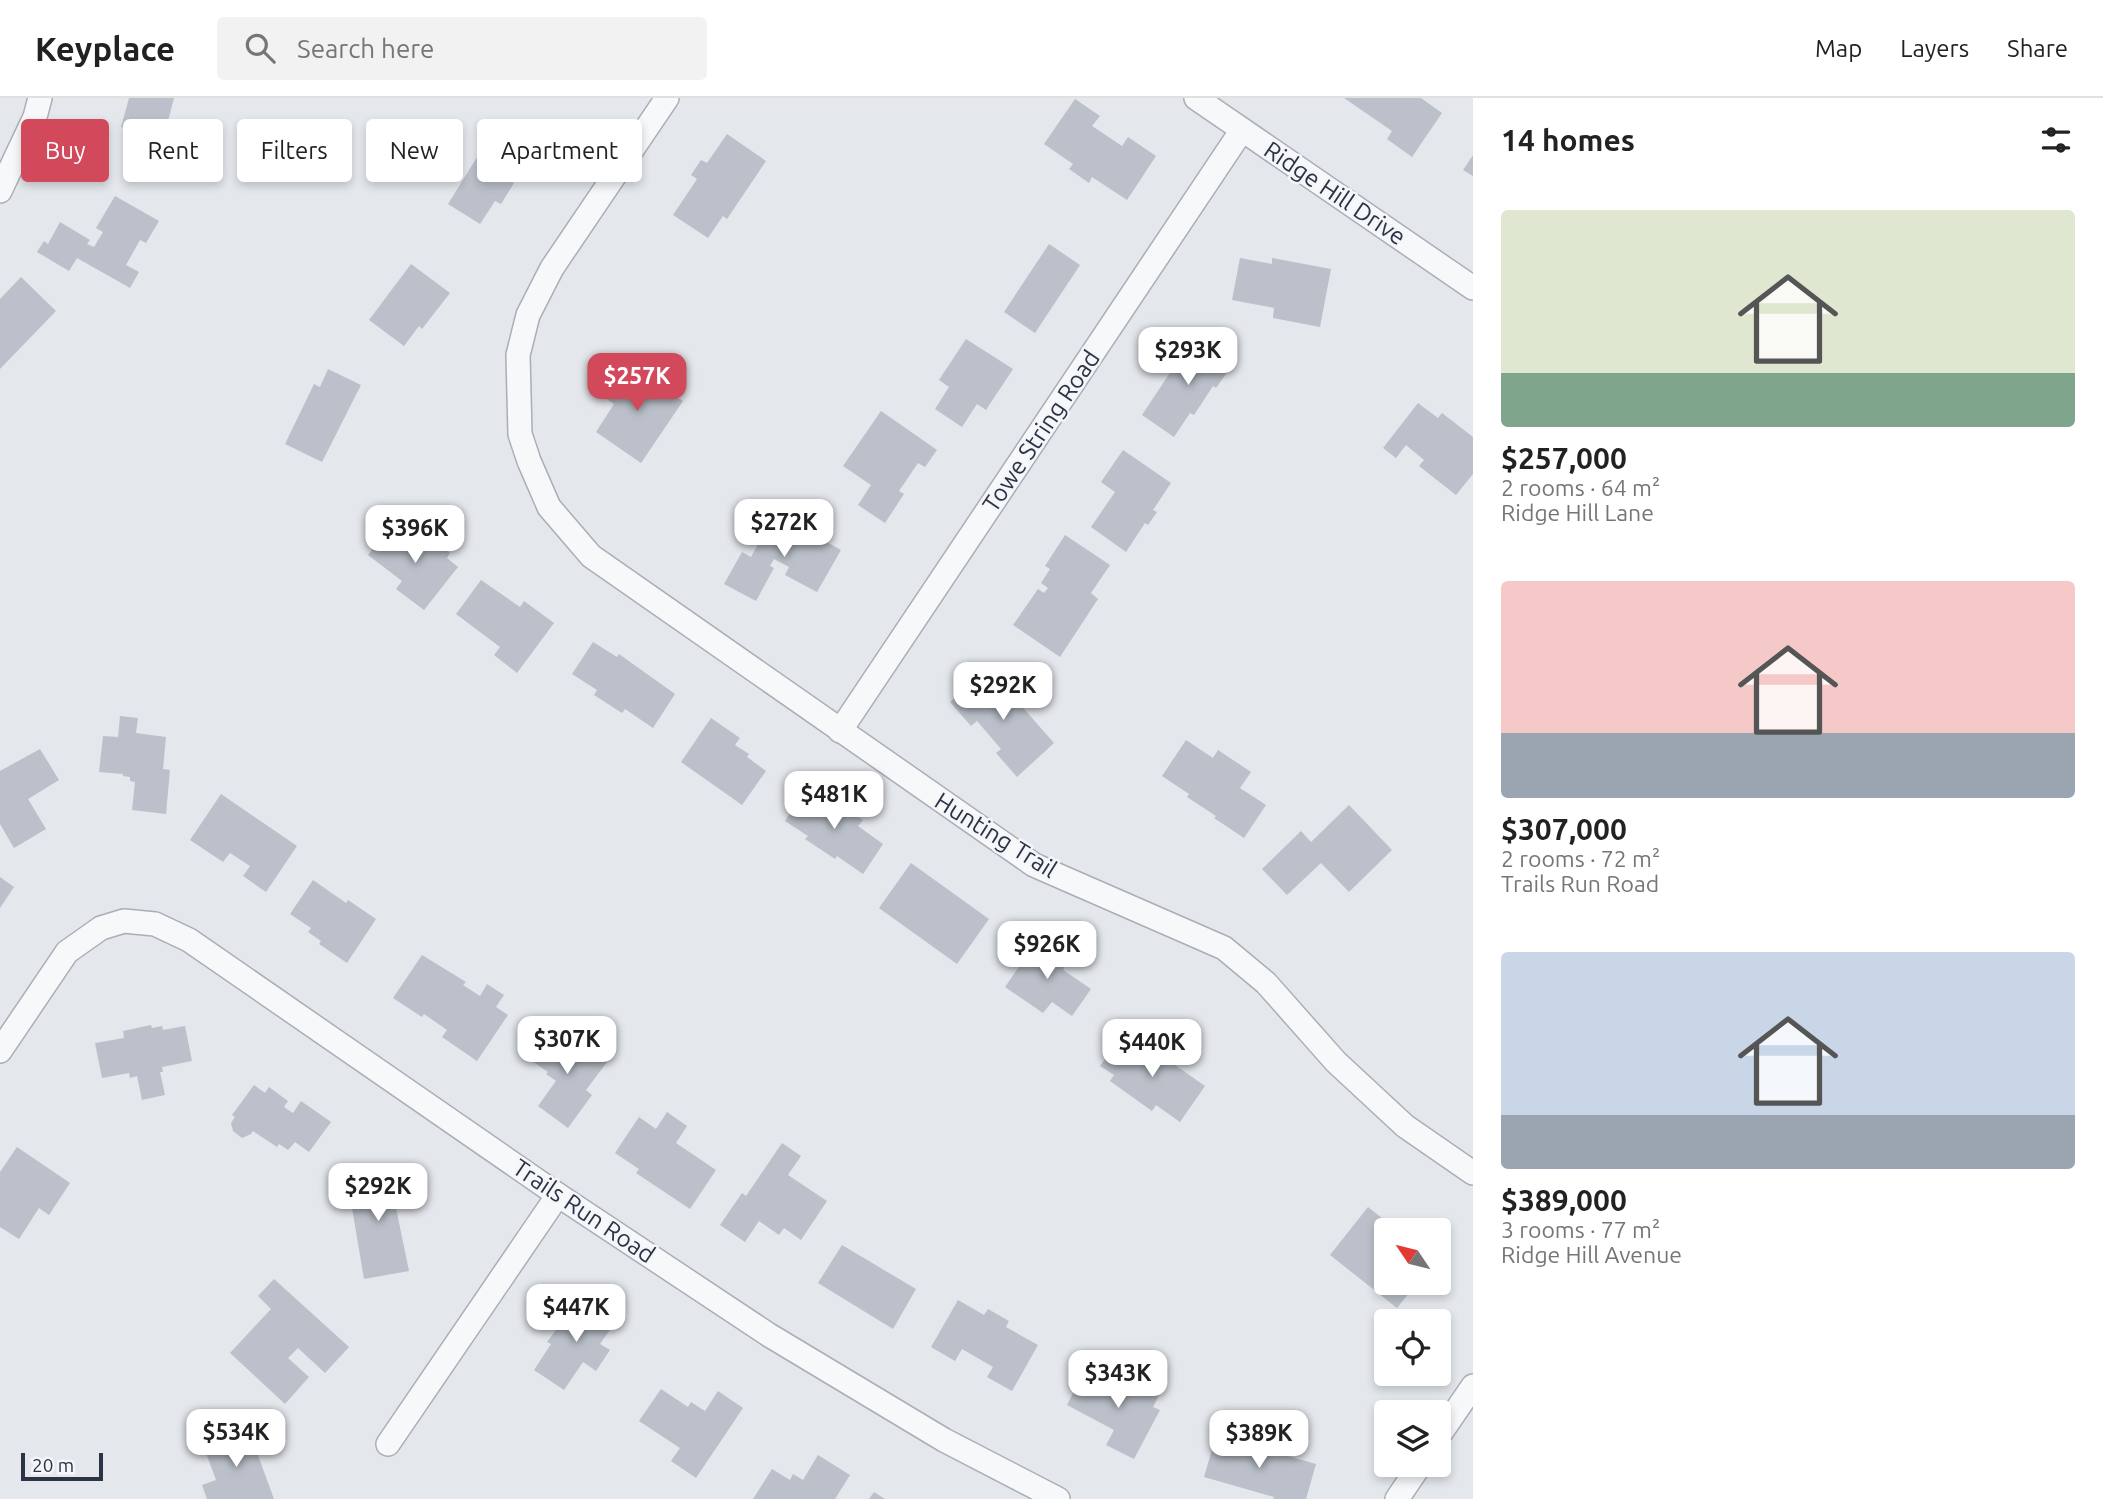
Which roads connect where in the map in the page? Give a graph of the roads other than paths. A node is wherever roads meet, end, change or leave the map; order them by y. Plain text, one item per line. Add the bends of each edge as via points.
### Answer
1 (40, 98) edge
2 (667, 98) edge
3 (1196, 98) edge
4 (1242, 130) junction
5 (0, 191) edge
6 (1473, 288) edge
7 (841, 731) junction
8 (0, 1051) edge
9 (1473, 1173) edge
10 (558, 1195) junction
11 (1473, 1386) edge
12 (1451, 1418) edge
13 (388, 1444) dead end
14 (1412, 1477) edge
15 (1058, 1499) edge
16 (1397, 1499) edge

1 - 5 street
2 - 7 street, Hunting Trail via 552,268 528,316 518,355 520,434 549,507 591,556
3 - 4 street, Ridge Hill Drive
4 - 6 street, Ridge Hill Drive
4 - 7 street, Towe String Road
7 - 9 street, Hunting Trail via 1034,865 1224,948 1266,983 1336,1062 1405,1126
8 - 10 street, Trails Run Road via 67,952 116,922 155,924 189,940
10 - 13 street
10 - 15 street, Trails Run Road via 769,1335 944,1440
11 - 12 street
14 - 16 street

